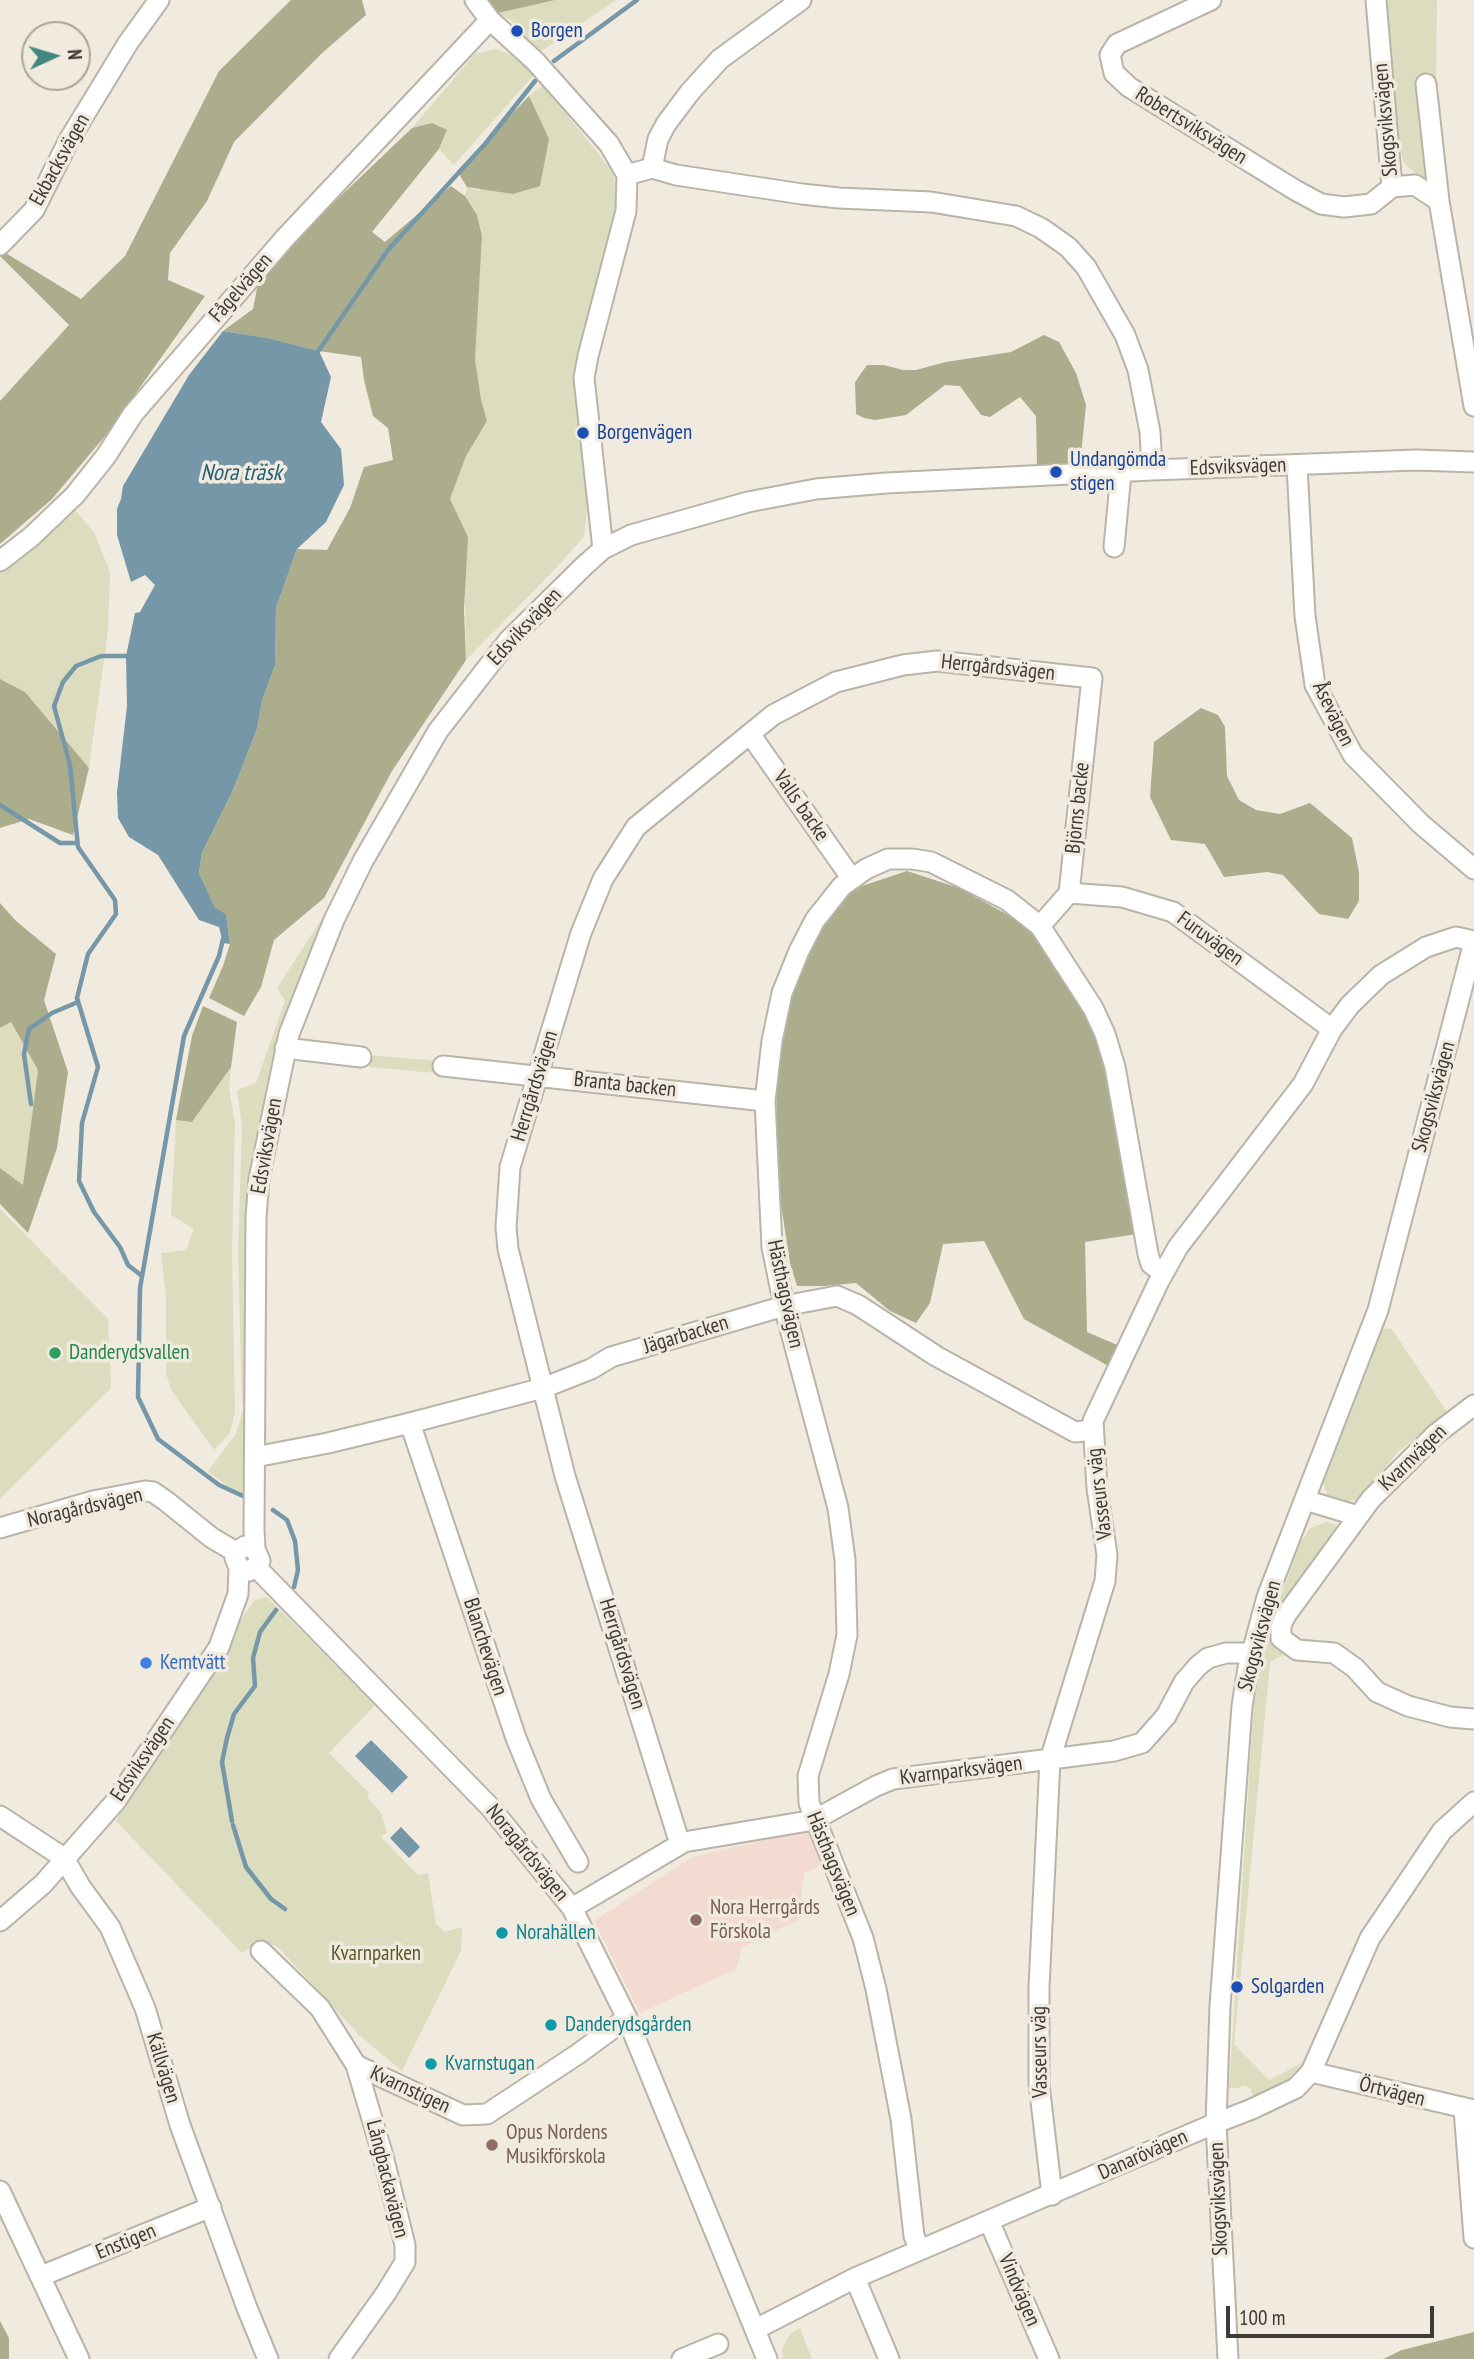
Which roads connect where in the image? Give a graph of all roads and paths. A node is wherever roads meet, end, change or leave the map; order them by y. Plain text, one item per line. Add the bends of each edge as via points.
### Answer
1 (159, 0) edge
2 (475, 0) edge
3 (801, 0) edge
4 (1211, 0) edge
5 (1376, 0) edge
6 (490, 20) junction
7 (1426, 84) dead end
8 (652, 169) junction
9 (627, 175) junction
10 (1392, 187) junction
11 (1439, 201) junction
12 (0, 245) edge
13 (1474, 406) edge
14 (1474, 462) edge
15 (1297, 466) junction
16 (1152, 470) junction
17 (1121, 473) junction
18 (1114, 547) dead end
19 (603, 549) junction
20 (0, 561) edge
21 (1092, 678) joint
22 (750, 734) junction
23 (1474, 869) edge
24 (852, 879) junction
25 (1069, 893) junction
26 (1040, 926) junction
27 (1474, 942) edge
28 (1332, 1029) junction
29 (285, 1048) junction
30 (361, 1056) dead end
31 (443, 1066) dead end
32 (538, 1076) junction
33 (765, 1101) junction
34 (1163, 1273) junction
35 (784, 1306) junction
36 (544, 1388) junction
37 (1474, 1405) edge
38 (410, 1423) junction
39 (1092, 1430) junction
40 (255, 1457) junction
41 (1305, 1500) junction
42 (1358, 1516) junction
43 (0, 1528) edge
44 (247, 1559) junction
45 (1251, 1653) junction
46 (1474, 1719) edge
47 (1050, 1760) junction
48 (1474, 1802) edge
49 (0, 1816) edge
50 (814, 1820) junction
51 (680, 1844) junction
52 (64, 1858) junction
53 (579, 1862) dead end
54 (572, 1908) junction
55 (0, 1921) edge
56 (261, 1951) dead end
57 (627, 2018) junction
58 (356, 2065) junction
59 (1311, 2072) junction
60 (1469, 2110) edge
61 (1216, 2123) junction
62 (0, 2191) edge
63 (1052, 2195) junction
64 (211, 2207) junction
65 (989, 2221) junction
66 (1474, 2238) edge
67 (920, 2250) junction
68 (41, 2276) junction
69 (855, 2278) junction
70 (756, 2329) junction
71 (718, 2344) dead end
72 (79, 2359) edge
73 (268, 2359) edge
74 (339, 2359) edge
75 (682, 2359) edge
76 (767, 2359) edge
77 (890, 2359) edge
78 (1049, 2359) edge
79 (1228, 2359) edge

1 - 12 street, Ekbacksvägen via 69,140 34,210
2 - 6 street
3 - 8 street via 720,59 690,92 658,139
4 - 10 street, Robertsviksvägen via 1117,44 1110,55 1114,73 1321,204 1371,204
5 - 10 street, Skogsviksvägen
6 - 9 street via 609,144
6 - 20 street, Fågelvägen via 285,238 133,414 75,495
7 - 11 street, Skogsviksvägen
8 - 9 street
8 - 16 street via 802,194 942,204 1016,216 1041,228 1086,267 1125,335 1138,370
9 - 19 street via 626,211 584,378
10 - 11 street, Skogsviksvägen via 1415,185
11 - 13 street, Skogsviksvägen
14 - 15 street, Edsviksvägen
15 - 16 street, Edsviksvägen
15 - 23 street, Åsevägen via 1305,616 1315,685 1353,755 1421,824
16 - 17 street, Edsviksvägen
17 - 18 street
17 - 19 street, Edsviksvägen via 816,489 673,522
19 - 29 street, Edsviksvägen via 508,641 438,731 386,817 334,920
21 - 22 street, Herrgårdsvägen via 937,661 902,665 836,682 773,715
21 - 25 street, Björns backe
22 - 24 street, Valls backe
22 - 32 street, Herrgårdsvägen via 636,827 603,879 581,933
24 - 26 street, Hästhagsvägen via 888,859 931,862 1007,900
24 - 33 street, Hästhagsvägen via 815,920 782,993
25 - 26 street
25 - 28 street, Furuvägen via 1122,897 1173,912
26 - 34 street, Hästhagsvägen via 1105,1034 1148,1254 1151,1264
27 - 28 street, Vasseurs väg via 1456,937 1426,947 1381,975
27 - 41 street, Skogsviksvägen via 1378,1310
28 - 34 street, Vasseurs väg via 1303,1084
29 - 30 street
29 - 40 street, Edsviksvägen via 257,1205
31 - 32 street, Branta backen
32 - 33 street, Branta backen
32 - 36 street, Herrgårdsvägen via 510,1167 506,1227 510,1267
33 - 35 street, Hästhagsvägen via 772,1247
34 - 39 street, Vasseurs väg
35 - 36 street, Jägarbacken via 611,1357
35 - 39 street, Jägarbacken via 837,1296 1074,1432
35 - 50 street, Hästhagsvägen via 838,1508 845,1571 847,1635 808,1776 808,1803
36 - 38 street, Jägarbacken
36 - 51 street, Herrgårdsvägen via 565,1476
37 - 42 street, Kvarnvägen via 1408,1460
38 - 40 street, Jägarbacken
38 - 53 street, Blanchevägen via 516,1738 541,1800
39 - 47 street, Vasseurs väg via 1107,1555 1105,1581
40 - 44 street, Edsviksvägen
41 - 42 street
41 - 45 street, Skogsviksvägen via 1267,1597
42 - 46 street, Kvarnvägen via 1286,1615 1281,1638 1297,1650 1334,1653 1377,1692 1408,1706
43 - 44 street, Noragårdsvägen via 93,1502 153,1492
44 - 52 street, Edsviksvägen via 219,1647 115,1802
44 - 54 street, Noragårdsvägen via 490,1807
45 - 47 street, Kvarnparksvägen via 1226,1653 1198,1666 1166,1716 1142,1743
45 - 61 street, Skogsviksvägen via 1241,1706
47 - 50 street, Kvarnparksvägen via 893,1779
47 - 63 street, Vasseurs väg via 1039,2084
48 - 59 street, Danarövägen via 1442,1831 1370,1938
49 - 52 street, Källvägen
50 - 51 street, Kvarnparksvägen
50 - 67 street, Hästhagsvägen via 863,1938 876,1989
51 - 54 street, Kvarnparksvägen
52 - 55 street, Edsviksvägen via 43,1884
52 - 64 street, Källvägen via 110,1927 145,2008
54 - 57 street, Noragårdsvägen
56 - 58 street, Kvarnstigen via 320,2008
57 - 58 street, Kvarnstigen via 487,2114 463,2115
57 - 70 street, Noragårdsvägen
58 - 74 street, Långbackavägen via 383,2156 405,2262
59 - 60 street, Örtvägen
59 - 61 street, Danarövägen via 1296,2088
60 - 66 street
61 - 63 street, Danarövägen
61 - 79 street, Skogsviksvägen
62 - 68 street
63 - 65 street, Danarövägen
64 - 68 street, Enstigen
64 - 73 street, Källvägen
65 - 67 street, Danarövägen
65 - 78 street, Vindvägen
67 - 69 street, Danarövägen
68 - 72 street
69 - 70 street, Danarövägen
69 - 77 street
70 - 76 street, Noragårdsvägen
71 - 75 street

